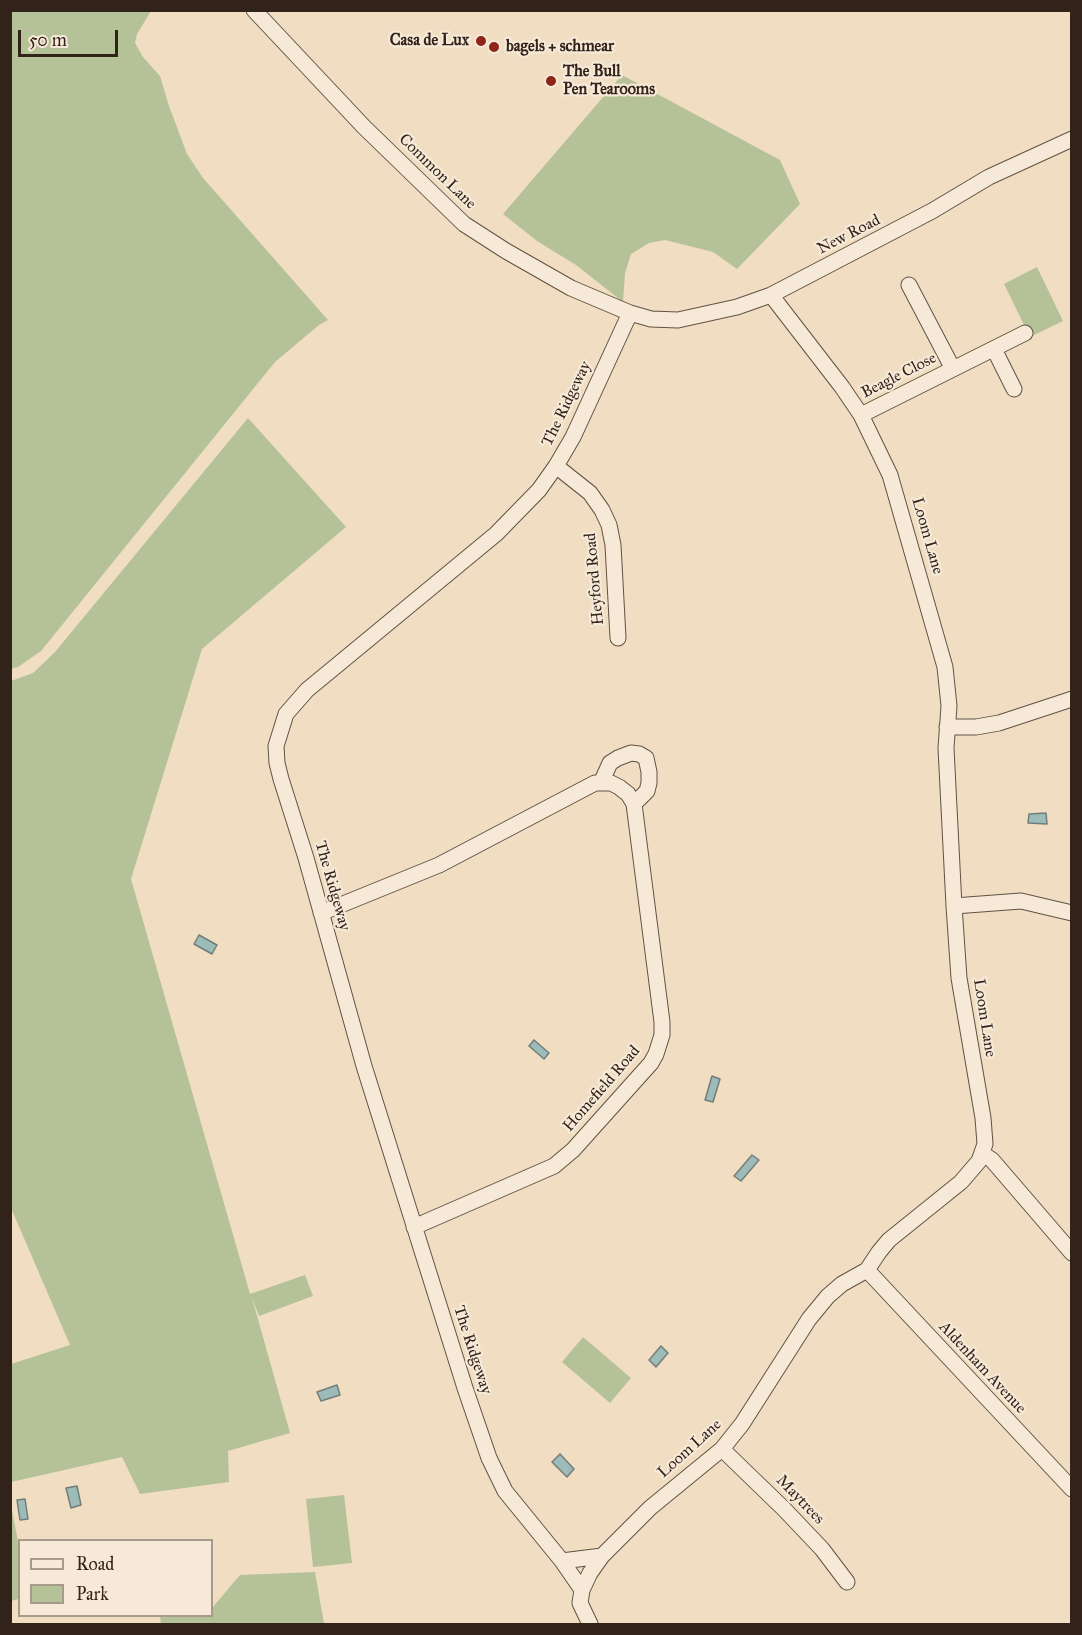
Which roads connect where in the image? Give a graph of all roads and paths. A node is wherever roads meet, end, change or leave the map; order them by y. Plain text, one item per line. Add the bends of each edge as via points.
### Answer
1 (254, 10) edge
2 (1071, 139) edge
3 (909, 285) dead end
4 (771, 295) junction
5 (630, 313) junction
6 (1025, 333) dead end
7 (994, 349) junction
8 (953, 369) junction
9 (1014, 389) dead end
10 (861, 415) junction
11 (556, 466) junction
12 (618, 638) dead end
13 (1071, 699) edge
14 (947, 727) junction
15 (602, 783) junction
16 (634, 804) junction
17 (954, 906) junction
18 (1071, 913) edge
19 (321, 914) junction
20 (983, 1154) junction
21 (414, 1227) junction
22 (1071, 1253) edge
23 (867, 1270) junction
24 (722, 1449) junction
25 (1071, 1489) edge
26 (602, 1556) junction
27 (562, 1562) junction
28 (847, 1582) dead end
29 (582, 1590) junction
30 (590, 1624) edge

1 - 5 street, Common Lane via 364,127 464,224 571,288
2 - 4 street, New Road via 1008,167
3 - 8 street, Beagle Close
4 - 5 street, New Road via 736,308 678,320
4 - 10 street, Loom Lane
5 - 11 street, The Ridgeway via 573,438
6 - 7 street, Beagle Close
7 - 8 street, Beagle Close
7 - 9 street
8 - 10 street, Beagle Close
10 - 14 street, Loom Lane via 890,474 945,667
11 - 12 street, Heyford Road via 590,493 609,525
11 - 19 street, The Ridgeway via 539,490 496,534 307,690 286,714 276,746 277,763
13 - 14 street via 999,723
14 - 17 street, Loom Lane
15 - 16 street via 619,787
15 - 16 street via 610,763 618,758 630,753 646,758 647,791
15 - 19 street via 587,786 439,865
16 - 21 street, Homefield Road via 662,1022 656,1054 573,1150 554,1166
17 - 18 street via 1021,901
17 - 20 street, Loom Lane via 961,987 984,1119
19 - 21 street, The Ridgeway
20 - 22 street
20 - 23 street, Loom Lane via 961,1182 889,1240
21 - 27 street, The Ridgeway via 489,1458 505,1491
23 - 24 street, Loom Lane via 842,1284 809,1318
23 - 25 street, Aldenham Avenue
24 - 26 street, Loom Lane via 650,1508
24 - 28 street, Maytrees via 792,1517
26 - 27 street
26 - 29 street, Loom Lane
27 - 29 street, The Ridgeway
29 - 30 street via 580,1603

